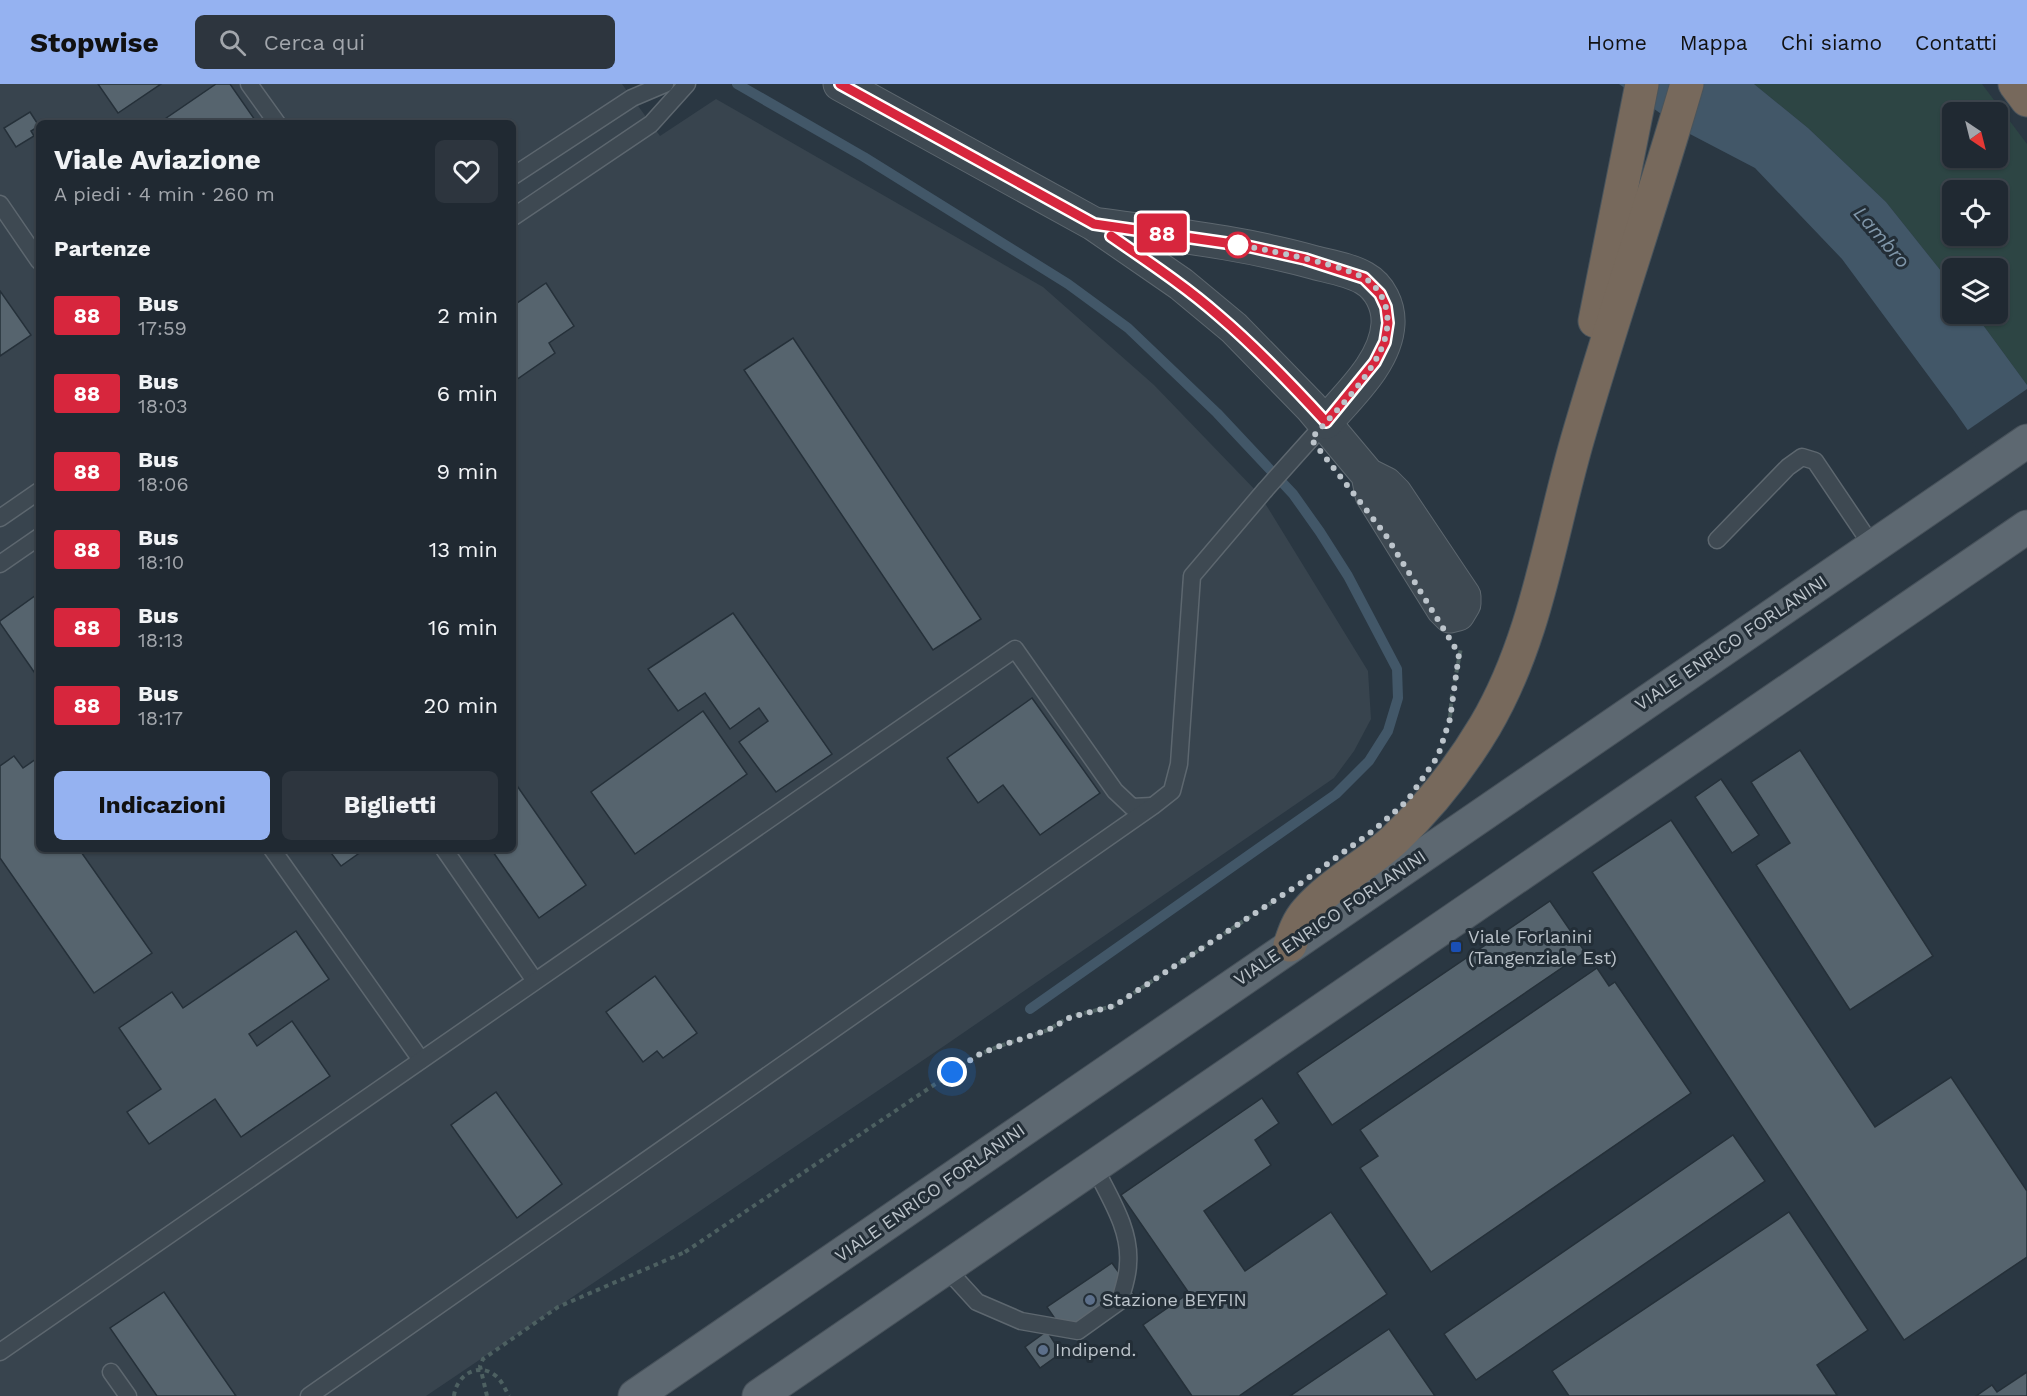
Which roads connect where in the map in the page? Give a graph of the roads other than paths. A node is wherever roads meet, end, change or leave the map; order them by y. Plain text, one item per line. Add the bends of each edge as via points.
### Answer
1 (249, 84) edge
2 (665, 84) edge
3 (687, 84) edge
4 (840, 84) edge
5 (1641, 84) edge
6 (1687, 84) edge
7 (2015, 84) edge
8 (2027, 100) edge
9 (275, 120) edge
10 (516, 174) edge
11 (0, 204) edge
12 (516, 215) edge
13 (1094, 224) junction
14 (36, 257) edge
15 (1326, 422) junction
16 (1578, 436) junction
17 (2027, 441) edge
18 (1368, 475) dead end
19 (36, 493) edge
20 (0, 518) edge
21 (2026, 528) edge
22 (36, 539) edge
23 (1717, 540) dead end
24 (1873, 547) junction
25 (0, 564) edge
26 (1153, 806) junction
27 (274, 852) edge
28 (446, 852) edge
29 (1290, 945) junction
30 (535, 981) junction
31 (421, 1060) junction
32 (1094, 1166) junction
33 (946, 1268) junction
34 (0, 1352) edge
35 (111, 1372) dead end
36 (791, 1374) junction
37 (128, 1396) edge
38 (309, 1396) edge
39 (634, 1396) edge
40 (759, 1396) edge
41 (766, 1396) edge

1 - 9 lane
2 - 10 lane via 632,98
3 - 12 lane via 651,124
4 - 13 street
5 - 16 highway via 1592,334
6 - 16 highway
7 - 8 highway
11 - 14 lane
13 - 15 street via 1217,314
13 - 15 street via 1247,246 1353,273 1370,282 1386,307 1385,342 1375,362
15 - 18 street
15 - 26 lane via 1192,576 1179,764 1172,791
16 - 29 highway via 1528,629 1507,686 1485,726 1450,780 1420,815 1313,904 1296,927
17 - 24 main road, VIALE ENRICO FORLANINI
19 - 20 lane
21 - 32 main road
22 - 25 lane
23 - 24 lane via 1802,457 1815,461
24 - 29 main road, VIALE ENRICO FORLANINI
26 - 30 lane via 1132,807 1115,791 1015,649
26 - 38 lane
27 - 31 lane
28 - 30 lane
29 - 39 main road, VIALE ENRICO FORLANINI
30 - 31 lane
31 - 34 lane
32 - 33 main road
32 - 33 lane via 1121,1222 1128,1244 1128,1265 1120,1301 1078,1331 1021,1321 977,1302
33 - 36 main road
35 - 37 lane
36 - 40 main road
36 - 41 street

